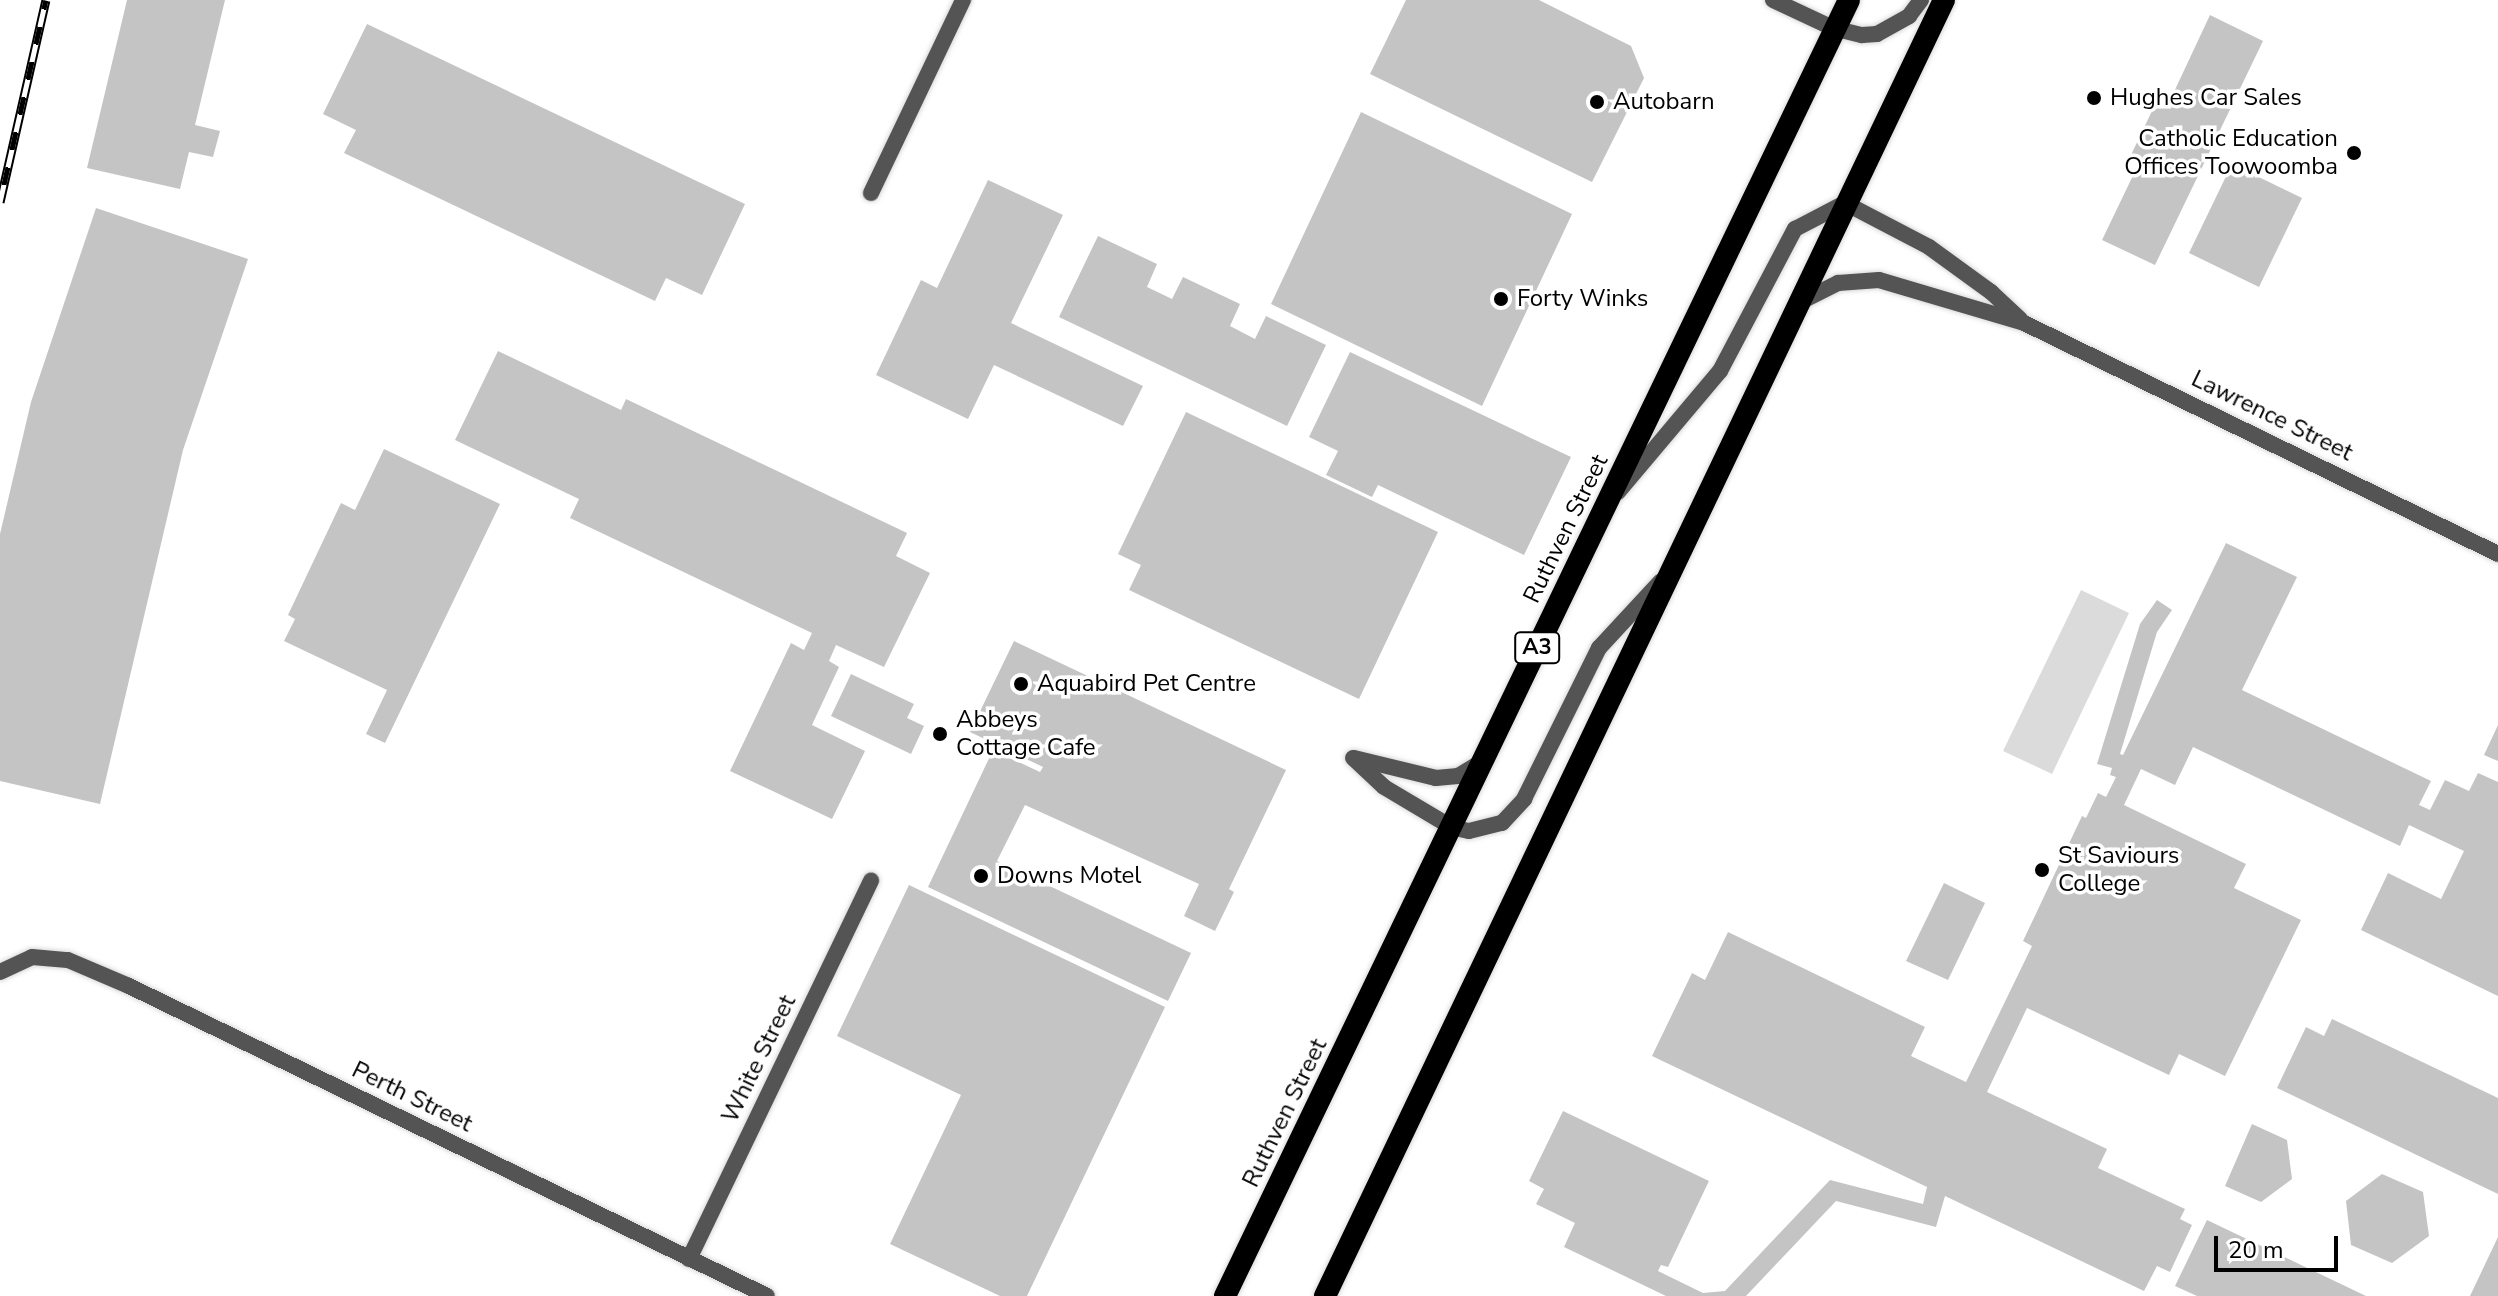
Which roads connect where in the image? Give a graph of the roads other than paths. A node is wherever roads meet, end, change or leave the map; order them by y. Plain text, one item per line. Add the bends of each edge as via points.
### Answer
1 (963, 0) edge
2 (1773, 0) edge
3 (1849, 0) edge
4 (1921, 0) edge
5 (1944, 0) edge
6 (1833, 28) junction
7 (871, 193) dead end
8 (1845, 203) junction
9 (1797, 304) junction
10 (2024, 323) junction
11 (1604, 508) junction
12 (2498, 554) edge
13 (1665, 577) junction
14 (1484, 760) junction
15 (1451, 827) junction
16 (871, 880) dead end
17 (0, 972) edge
18 (689, 1259) junction
19 (767, 1296) edge
20 (1225, 1296) edge
21 (1325, 1296) edge

1 - 7 street
2 - 6 street
3 - 6 highway, Ruthven Street / A3
4 - 6 street via 1909,16 1877,34
5 - 8 highway
6 - 11 highway, Ruthven Street / A3
8 - 9 highway
8 - 10 street, Lawrence Street via 1929,247
8 - 11 street via 1795,229 1720,371
9 - 10 street, Lawrence Street via 1838,283 1879,280
9 - 13 highway
10 - 12 street, Lawrence Street
11 - 14 highway, Ruthven Street / A3
13 - 15 street via 1599,648 1515,812 1486,829
13 - 21 highway
14 - 15 highway, Ruthven Street / A3
14 - 15 street via 1458,776 1436,778 1353,758 1384,787
15 - 20 highway, Ruthven Street / A3
16 - 18 street, White Street
17 - 18 street, Perth Street via 32,957 68,960
18 - 19 street, Perth Street

